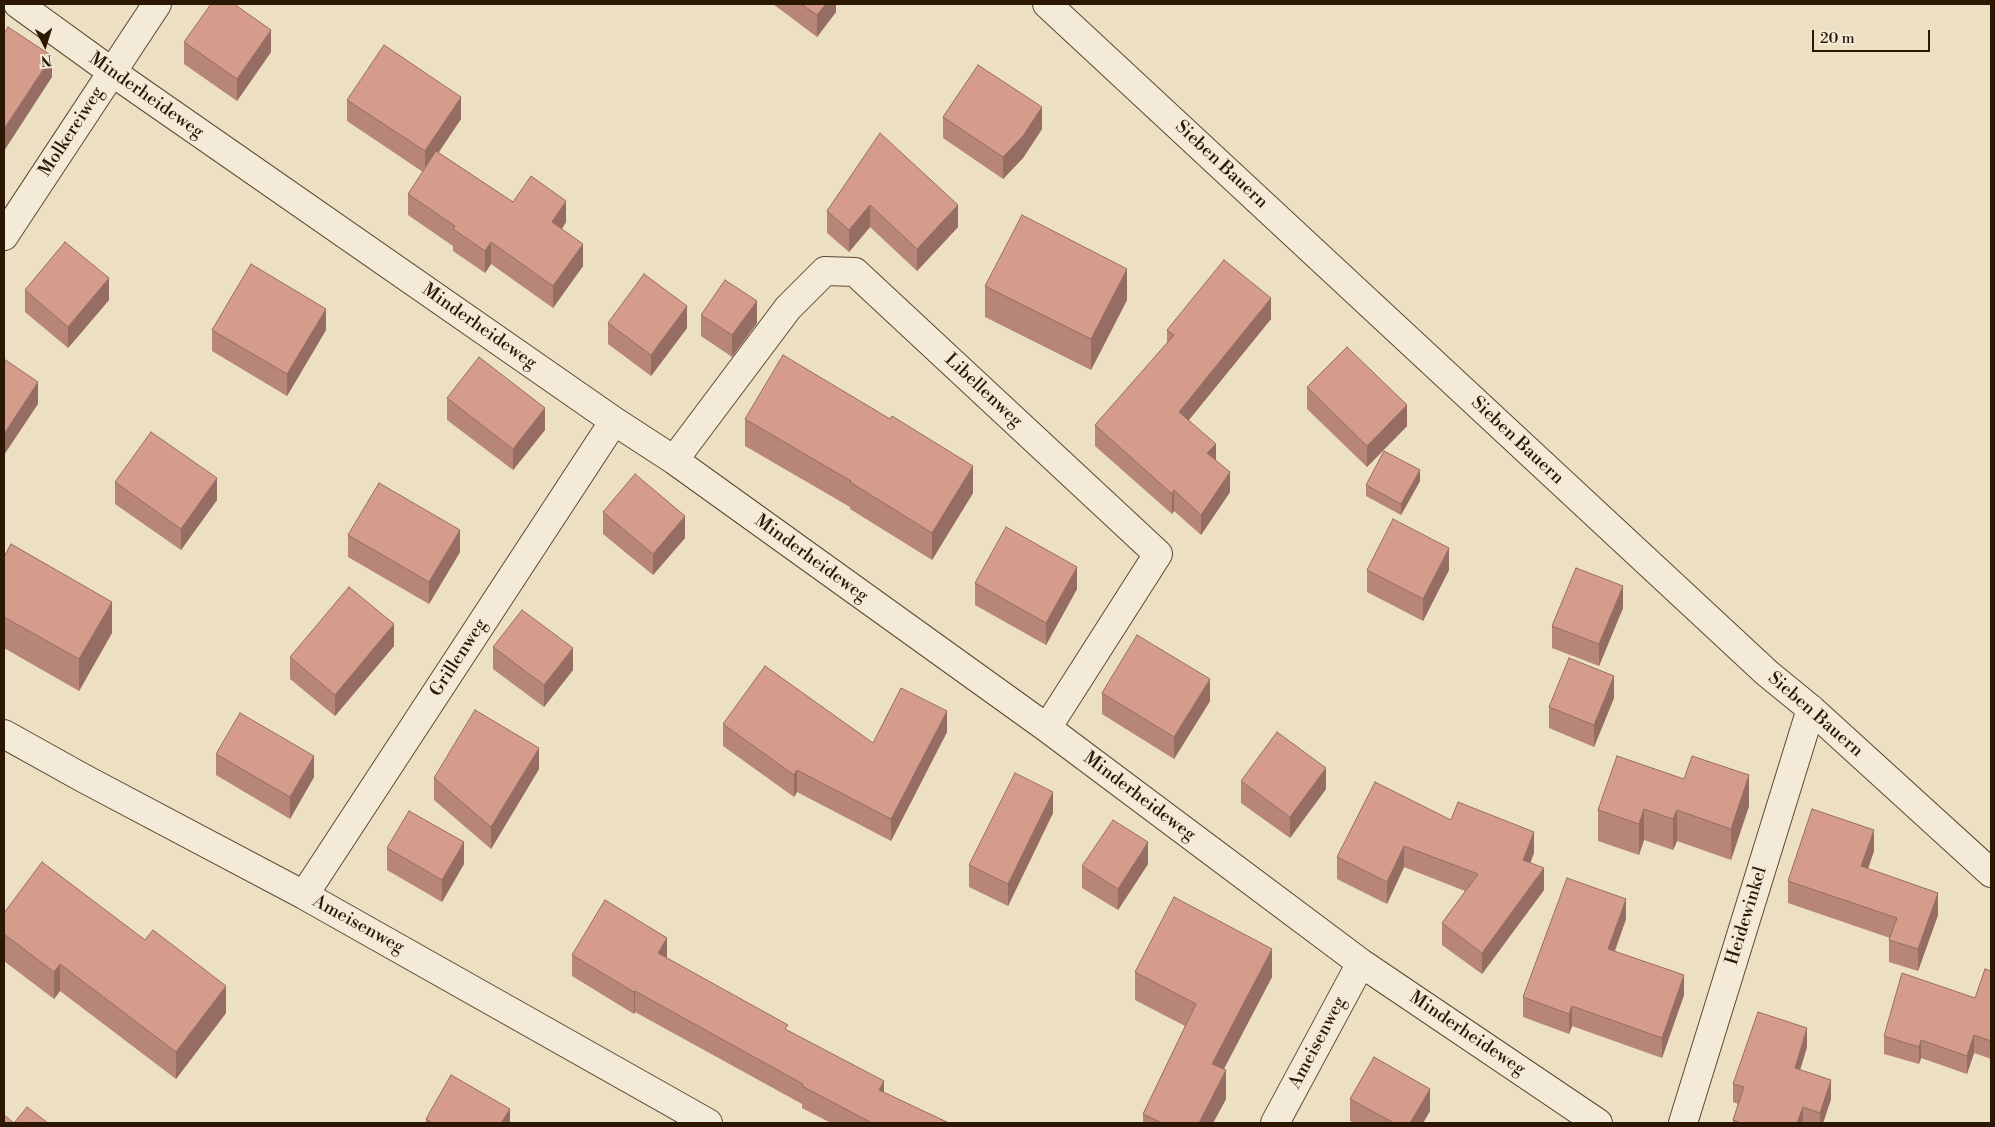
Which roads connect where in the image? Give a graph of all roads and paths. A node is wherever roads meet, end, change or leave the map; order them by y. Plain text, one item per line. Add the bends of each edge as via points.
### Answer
1 (18, 4) edge
2 (157, 4) edge
3 (1047, 4) edge
4 (112, 72) junction
5 (4, 236) edge
6 (614, 421) junction
7 (674, 460) junction
8 (1811, 709) junction
9 (1047, 728) junction
10 (4, 734) edge
11 (1991, 873) edge
12 (304, 895) junction
13 (1361, 962) junction
14 (708, 1123) edge
15 (1275, 1123) edge
16 (1598, 1123) edge
17 (1683, 1123) edge

1 - 4 street, Minderheideweg
2 - 4 street, Molkereiweg
3 - 8 street, Sieben Bauern via 1752,659
4 - 5 street, Molkereiweg
4 - 6 street, Minderheideweg
6 - 7 street, Minderheideweg
6 - 12 street, Grillenweg
7 - 9 street, Minderheideweg
7 - 9 street, Libellenweg via 788,308 826,272 855,272 1158,554
8 - 11 street, Sieben Bauern
8 - 17 street, Heidewinkel
9 - 13 street, Minderheideweg
10 - 12 street, Ameisenweg
12 - 14 street, Ameisenweg
13 - 15 street, Ameisenweg
13 - 16 street, Minderheideweg

